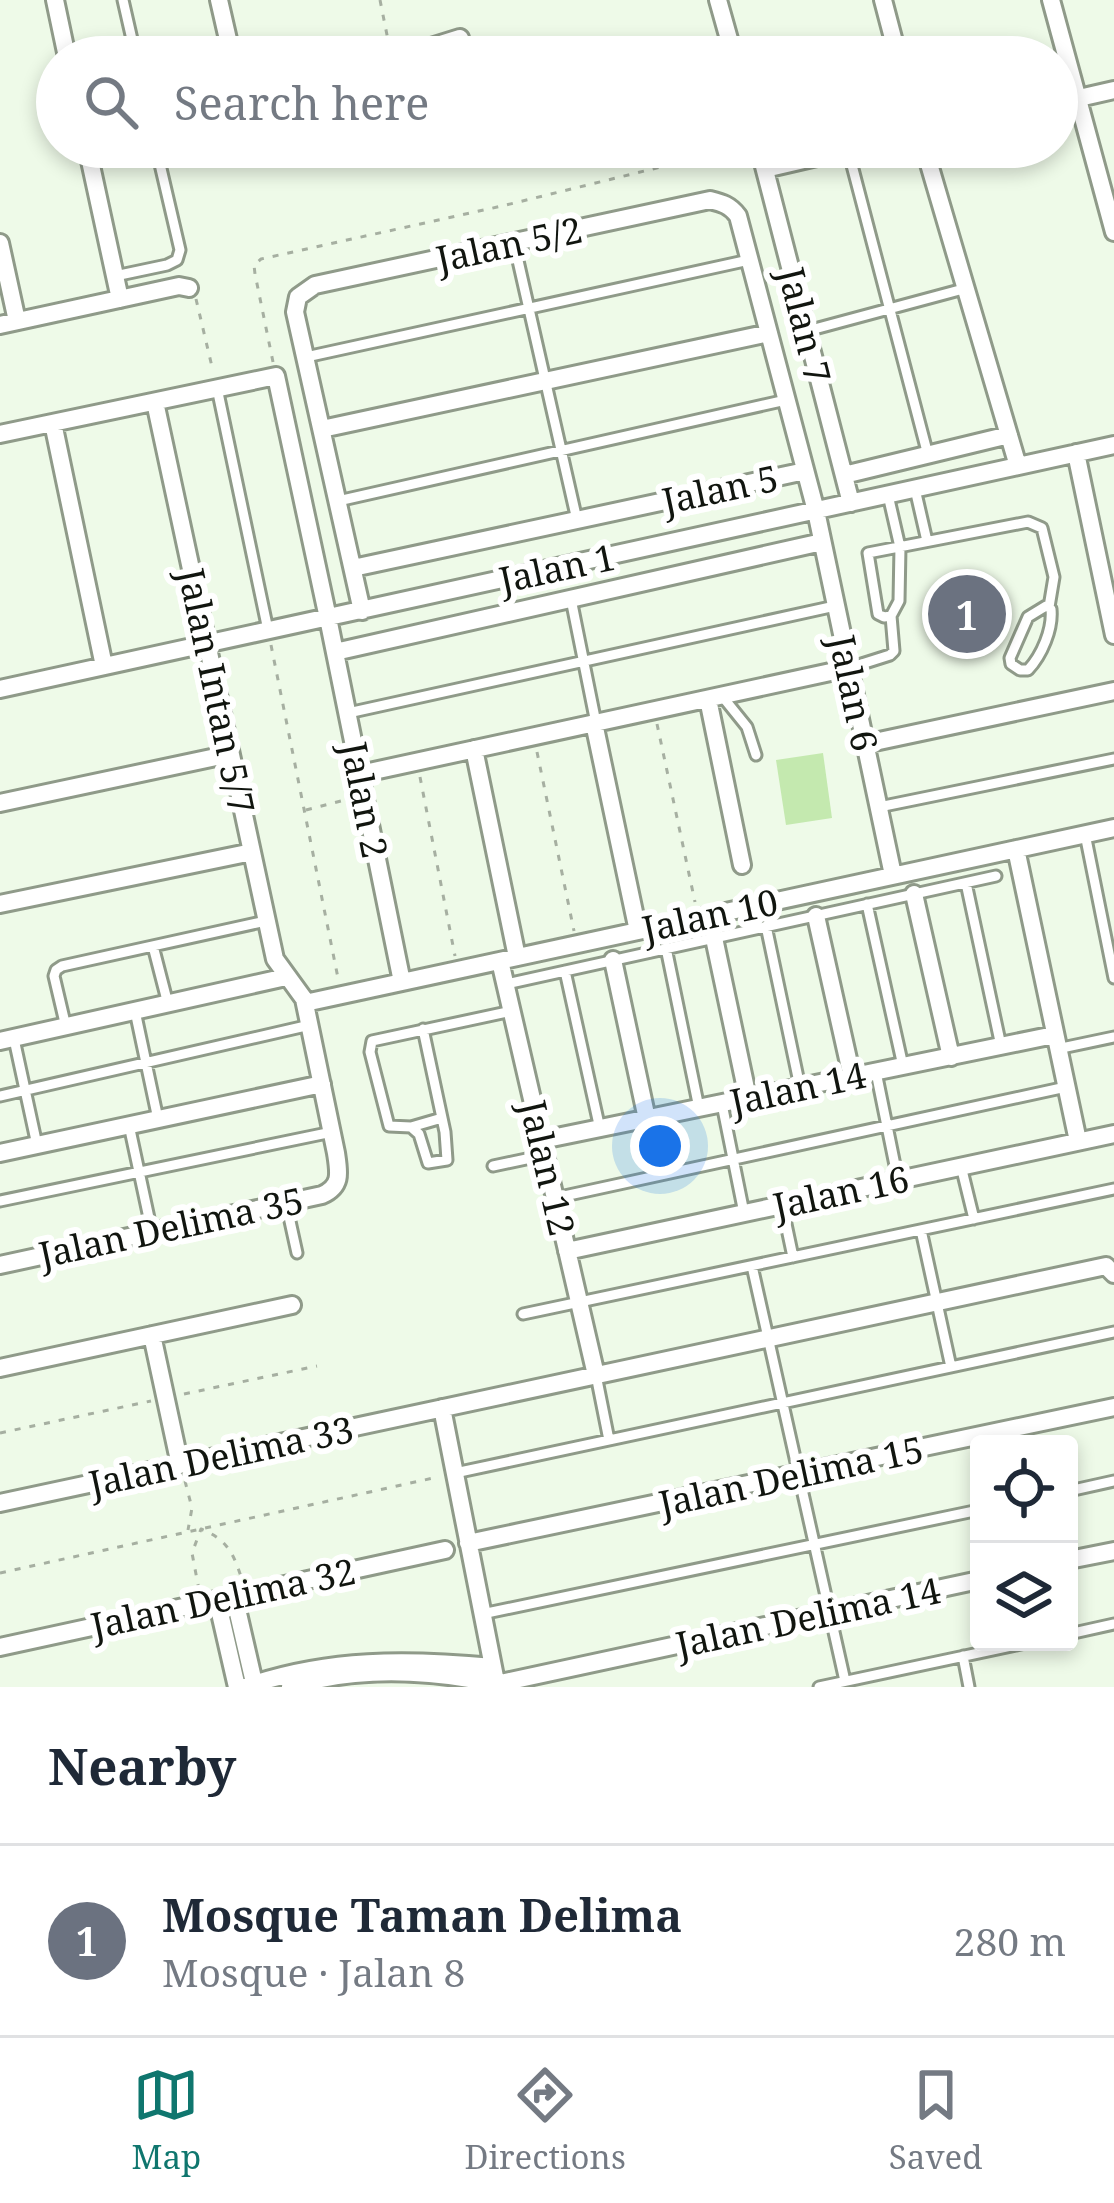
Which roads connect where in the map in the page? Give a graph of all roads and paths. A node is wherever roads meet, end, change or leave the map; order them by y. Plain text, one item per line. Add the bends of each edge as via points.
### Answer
1 (55, 0) edge
2 (123, 0) edge
3 (219, 0) edge
4 (380, 0) edge
5 (718, 0) edge
6 (883, 0) edge
7 (1052, 0) edge
8 (63, 36) edge
9 (131, 36) edge
10 (227, 36) edge
11 (389, 36) edge
12 (728, 36) edge
13 (892, 36) edge
14 (1062, 36) edge
15 (1114, 90) edge
16 (1078, 98) joint
17 (92, 168) edge
18 (161, 168) edge
19 (658, 168) edge
20 (769, 168) edge
21 (858, 168) edge
22 (931, 168) edge
23 (765, 169) joint
24 (723, 203) joint
25 (1114, 232) edge
26 (0, 242) edge
27 (514, 243) junction
28 (749, 260) junction
29 (115, 276) junction
30 (189, 287) joint
31 (967, 287) junction
32 (120, 299) junction
33 (890, 308) junction
34 (529, 309) junction
35 (8, 323) edge
36 (807, 332) junction
37 (769, 333) junction
38 (306, 357) junction
39 (276, 376) junction
40 (546, 380) junction
41 (217, 388) junction
42 (786, 400) junction
43 (154, 402) junction
44 (53, 423) junction
45 (322, 430) junction
46 (0, 434) edge
47 (1009, 435) junction
48 (1114, 445) edge
49 (562, 452) junction
50 (1076, 453) junction
51 (928, 454) junction
52 (1018, 466) junction
53 (805, 471) junction
54 (844, 475) junction
55 (916, 489) junction
56 (888, 495) junction
57 (338, 501) junction
58 (851, 503) junction
59 (816, 511) junction
60 (577, 520) junction
61 (927, 541) junction
62 (822, 542) junction
63 (900, 547) junction
64 (353, 568) junction
65 (571, 599) junction
66 (836, 606) junction
67 (1048, 608) junction
68 (362, 611) junction
69 (891, 616) junction
70 (328, 618) junction
71 (268, 632) junction
72 (1114, 635) edge
73 (206, 645) junction
74 (335, 652) junction
75 (583, 661) junction
76 (104, 666) junction
77 (849, 668) junction
78 (0, 689) edge
79 (1114, 691) edge
80 (715, 697) junction
81 (654, 710) junction
82 (347, 713) junction
83 (595, 723) junction
84 (533, 736) junction
85 (865, 744) junction
86 (474, 749) junction
87 (230, 754) junction
88 (757, 755) dead end
89 (1114, 759) edge
90 (417, 762) junction
91 (360, 774) junction
92 (364, 796) junction
93 (0, 802) edge
94 (879, 807) junction
95 (304, 810) junction
96 (1114, 828) edge
97 (1084, 834) junction
98 (1016, 849) junction
99 (251, 852) junction
100 (742, 865) dead end
101 (893, 875) junction
102 (996, 876) dead end
103 (966, 883) junction
104 (914, 894) junction
105 (0, 904) edge
106 (867, 904) junction
107 (816, 916) junction
108 (698, 918) junction
109 (266, 921) junction
110 (766, 926) junction
111 (638, 931) junction
112 (713, 938) junction
113 (577, 944) junction
114 (153, 946) junction
115 (666, 948) junction
116 (509, 959) junction
117 (613, 960) junction
118 (458, 970) junction
119 (565, 971) junction
120 (286, 977) junction
121 (1114, 978) edge
122 (402, 982) junction
123 (506, 984) junction
124 (341, 995) junction
125 (305, 1003) junction
126 (168, 1004) junction
127 (136, 1011) junction
128 (512, 1011) junction
129 (310, 1025) junction
130 (67, 1027) junction
131 (423, 1029) junction
132 (1114, 1037) edge
133 (7, 1040) edge
134 (1055, 1042) junction
135 (1001, 1046) junction
136 (951, 1057) junction
137 (146, 1063) junction
138 (903, 1066) junction
139 (876, 1072) junction
140 (852, 1077) junction
141 (322, 1084) junction
142 (800, 1088) junction
143 (1066, 1088) junction
144 (25, 1090) junction
145 (0, 1096) edge
146 (748, 1098) junction
147 (722, 1103) junction
148 (699, 1108) junction
149 (442, 1118) junction
150 (158, 1119) junction
151 (647, 1119) junction
152 (129, 1125) junction
153 (887, 1126) junction
154 (411, 1127) junction
155 (600, 1129) junction
156 (332, 1132) junction
157 (1114, 1134) edge
158 (1078, 1142) junction
159 (37, 1145) junction
160 (543, 1148) junction
161 (0, 1153) edge
162 (734, 1159) junction
163 (493, 1166) dead end
164 (961, 1166) junction
165 (139, 1172) junction
166 (898, 1180) junction
167 (1114, 1189) edge
168 (555, 1198) junction
169 (0, 1201) edge
170 (286, 1203) junction
171 (782, 1205) junction
172 (744, 1213) junction
173 (974, 1219) junction
174 (922, 1230) junction
175 (152, 1232) junction
176 (567, 1250) junction
177 (297, 1253) dead end
178 (793, 1258) junction
179 (0, 1264) edge
180 (752, 1266) junction
181 (1110, 1270) edge
182 (937, 1302) junction
183 (579, 1303) junction
184 (292, 1305) dead end
185 (524, 1314) dead end
186 (1114, 1332) edge
187 (152, 1335) junction
188 (768, 1338) junction
189 (951, 1367) junction
190 (0, 1368) edge
191 (596, 1375) junction
192 (782, 1402) junction
193 (1114, 1407) edge
194 (442, 1408) junction
195 (609, 1440) junction
196 (180, 1465) junction
197 (446, 1475) junction
198 (798, 1475) junction
199 (1114, 1481) edge
200 (1078, 1489) edge
201 (0, 1503) edge
202 (970, 1512) edge
203 (201, 1529) junction
204 (188, 1532) junction
205 (468, 1543) junction
206 (813, 1544) junction
207 (446, 1550) dead end
208 (1114, 1550) edge
209 (1078, 1558) edge
210 (0, 1573) edge
211 (970, 1582) edge
212 (225, 1598) junction
213 (828, 1612) junction
214 (482, 1614) junction
215 (1114, 1624) edge
216 (1078, 1632) edge
217 (0, 1647) edge
218 (987, 1651) edge
219 (963, 1656) junction
220 (496, 1679) edge
221 (845, 1681) junction
222 (248, 1686) edge
223 (290, 1687) edge
224 (819, 1687) edge
225 (969, 1687) edge

1 - 8 street
2 - 9 lane
3 - 10 street
4 - 11 path
5 - 12 street
6 - 13 street
7 - 14 street
15 - 16 street
16 - 25 street
17 - 29 street
18 - 29 lane via 177,260
19 - 39 path via 261,259 255,274
20 - 23 street
21 - 33 lane
22 - 31 street
23 - 36 street, Jalan 7
24 - 27 street, Jalan 5/2
24 - 28 street, Jalan 6 via 738,216
26 - 35 street
27 - 34 lane
27 - 38 street, Jalan 5/2 via 315,285 298,297 296,312
28 - 34 lane
28 - 37 street, Jalan 6
29 - 32 street
30 - 32 street
30 - 41 path
31 - 33 lane
31 - 47 street
32 - 35 street
33 - 36 lane
33 - 51 lane
34 - 38 lane
34 - 40 lane
36 - 54 street, Jalan 7
37 - 40 street
37 - 42 street, Jalan 6
38 - 45 street
39 - 41 street
39 - 70 street, Jalan 2
40 - 45 street
40 - 49 lane
41 - 43 street
41 - 71 lane
42 - 49 lane
42 - 53 street, Jalan 6
43 - 44 street
43 - 73 street, Jalan Intan 5/7
44 - 46 street
44 - 76 street
45 - 57 street
47 - 51 street
47 - 52 street
48 - 50 street, Jalan 1
49 - 57 lane
49 - 60 lane
50 - 52 street, Jalan 1
50 - 72 street
51 - 54 street
52 - 55 street, Jalan 1
53 - 59 street, Jalan 6
53 - 60 street, Jalan 5
54 - 58 street, Jalan 7
55 - 56 street, Jalan 1
55 - 61 lane
56 - 58 street, Jalan 1
56 - 63 lane
57 - 64 street
58 - 59 street, Jalan 1
59 - 62 street, Jalan 6
59 - 68 street, Jalan 1
60 - 64 street, Jalan 5
61 - 63 lane
61 - 67 lane via 1036,524 1054,578
62 - 65 street, Jalan 1
62 - 66 street, Jalan 6
63 - 69 lane
63 - 69 lane via 867,556 878,614
64 - 68 street
65 - 74 street, Jalan 1
65 - 75 lane
66 - 75 lane
66 - 77 street, Jalan 6
67 - 67 lane via 1052,622 1034,665 1014,667 1010,658 1028,617
68 - 70 street, Jalan 1
69 - 77 lane via 890,656
70 - 71 street, Jalan 1
70 - 74 street, Jalan 2
71 - 73 street, Jalan 1
71 - 95 path
73 - 76 street, Jalan 1
73 - 87 street, Jalan Intan 5/7
74 - 82 street, Jalan 2
75 - 82 lane
75 - 83 lane
76 - 78 street, Jalan 1
77 - 80 street
77 - 85 street, Jalan 6
79 - 85 street
80 - 81 street
80 - 88 lane via 747,727
80 - 100 street
81 - 83 street
81 - 108 path
82 - 91 street, Jalan 2
83 - 84 street
83 - 111 street
84 - 86 street
84 - 113 path
85 - 94 street, Jalan 6
86 - 90 street
86 - 116 street, Jalan 12
87 - 93 street
87 - 99 street, Jalan Intan 5/7
89 - 94 lane
90 - 91 street
90 - 118 path
91 - 92 street, Jalan 2
92 - 95 path
92 - 122 street, Jalan 2
94 - 101 street, Jalan 6
95 - 124 path
96 - 97 street, Jalan 10
97 - 98 street, Jalan 10
97 - 121 lane
98 - 101 street, Jalan 10
98 - 134 street
99 - 105 street
99 - 109 street, Jalan Intan 5/7
101 - 108 street, Jalan 10
102 - 103 lane
103 - 104 lane
103 - 135 lane
104 - 106 lane
104 - 136 street
106 - 107 lane
106 - 138 lane
107 - 110 lane
107 - 140 street
108 - 111 street, Jalan 10
109 - 114 lane
109 - 120 street, Jalan Intan 5/7
110 - 112 lane
110 - 142 lane
111 - 113 street, Jalan 10
112 - 115 lane
112 - 146 street
113 - 116 street, Jalan 10
114 - 126 lane
114 - 130 lane via 56,970
115 - 117 lane
115 - 148 lane
116 - 118 street, Jalan 10
116 - 123 street, Jalan 12
117 - 119 lane
117 - 151 street
118 - 122 street, Jalan 10
119 - 123 lane
119 - 155 lane
120 - 125 street, Jalan Delima 35
120 - 126 street
122 - 124 street, Jalan 10
123 - 128 street, Jalan 12
124 - 125 street, Jalan 10
125 - 129 street, Jalan Delima 35
126 - 127 street
127 - 130 street
127 - 137 lane
128 - 131 lane
128 - 160 street, Jalan 12
129 - 137 lane
129 - 141 street, Jalan Delima 35
130 - 133 street
131 - 149 lane
131 - 154 lane via 370,1045 387,1124
132 - 134 lane
133 - 144 lane
134 - 135 street, Jalan 14
134 - 143 street
135 - 136 street, Jalan 14
136 - 138 street, Jalan 14
137 - 144 lane
137 - 150 lane
138 - 139 street, Jalan 14
139 - 140 street, Jalan 14
139 - 153 lane
140 - 142 street, Jalan 14
141 - 150 street
141 - 156 street, Jalan Delima 35
142 - 146 street, Jalan 14
143 - 153 lane
143 - 158 street
144 - 145 lane
144 - 159 lane
146 - 147 street, Jalan 14
147 - 148 street, Jalan 14
147 - 162 lane
148 - 151 street, Jalan 14
149 - 154 lane
149 - 154 lane via 444,1162 428,1163
150 - 152 street
151 - 155 street, Jalan 14
152 - 159 street
152 - 165 lane
153 - 162 lane
153 - 166 lane
155 - 160 street, Jalan 14
156 - 165 lane
156 - 170 street, Jalan Delima 35 via 338,1183
157 - 158 street, Jalan 16
158 - 164 street, Jalan 16
159 - 161 street
160 - 163 lane
160 - 168 street, Jalan 12
162 - 168 lane
162 - 172 lane
164 - 166 street, Jalan 16
164 - 173 lane
165 - 169 lane
165 - 175 lane
166 - 171 street, Jalan 16
167 - 173 lane
168 - 176 street, Jalan 12
170 - 175 street, Jalan Delima 35
170 - 177 lane
171 - 172 street, Jalan 16
171 - 178 lane
172 - 176 street, Jalan 16
173 - 174 lane
174 - 178 lane
174 - 182 lane
175 - 179 street, Jalan Delima 35
176 - 183 street, Jalan 12
178 - 180 lane
180 - 183 lane
180 - 188 lane
181 - 182 street, Jalan Delima 33
182 - 188 street, Jalan Delima 33
182 - 189 lane
183 - 185 lane
183 - 191 street, Jalan 12
184 - 187 street
186 - 189 lane
187 - 190 street
187 - 196 street
188 - 191 street, Jalan Delima 33
188 - 192 lane
189 - 192 lane
191 - 194 street, Jalan Delima 33
191 - 195 lane
192 - 195 lane
192 - 198 lane
193 - 198 street, Jalan Delima 15
194 - 196 street, Jalan Delima 33
194 - 197 street
195 - 197 lane
196 - 201 street, Jalan Delima 33
196 - 204 path via 192,1502
197 - 203 path
197 - 205 street
198 - 205 street, Jalan Delima 15
198 - 206 lane
199 - 200 lane
202 - 206 lane
203 - 204 path
203 - 212 path via 192,1553
203 - 212 path via 229,1547
204 - 210 path
205 - 214 street
206 - 213 lane
206 - 214 lane
207 - 212 street, Jalan Delima 32
208 - 209 street
211 - 213 street, Jalan Delima 14
212 - 217 street, Jalan Delima 32
212 - 222 street
213 - 220 street, Jalan Delima 14
213 - 221 lane
214 - 220 street
215 - 216 lane
218 - 219 lane
219 - 221 lane
219 - 225 lane
220 - 222 street via 426,1661 370,1661
220 - 223 street via 372,1672
221 - 224 lane

